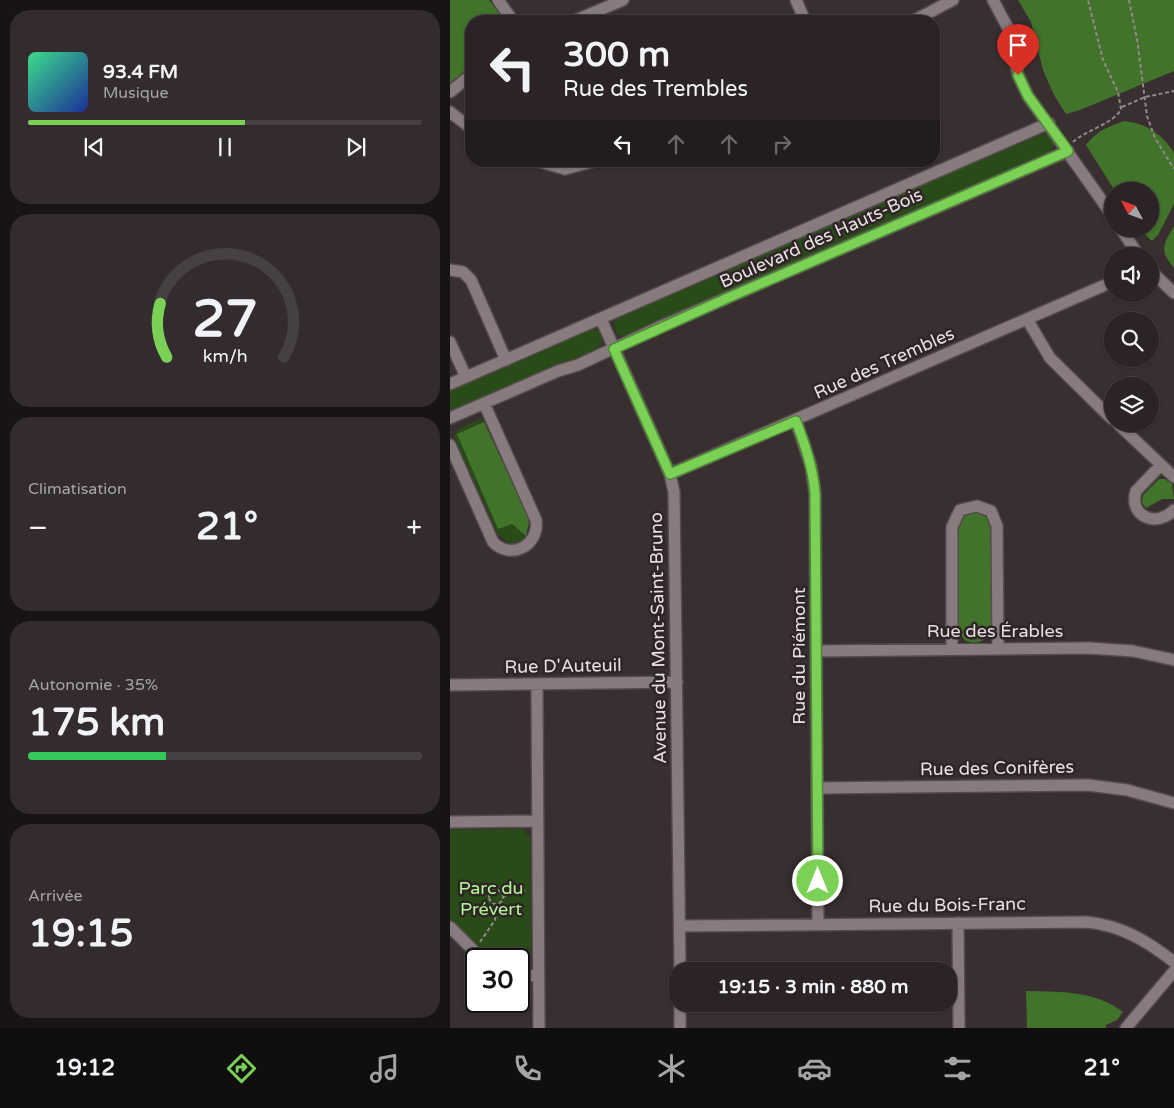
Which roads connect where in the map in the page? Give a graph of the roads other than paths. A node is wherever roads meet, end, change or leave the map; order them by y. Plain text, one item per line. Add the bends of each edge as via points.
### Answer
1 (498, 0) edge
2 (623, 0) edge
3 (796, 0) edge
4 (953, 0) edge
5 (993, 0) edge
6 (509, 15) edge
7 (588, 15) edge
8 (802, 15) edge
9 (924, 15) edge
10 (465, 80) edge
11 (450, 92) edge
12 (450, 112) edge
13 (465, 123) edge
14 (1049, 123) junction
15 (1068, 151) junction
16 (1104, 203) edge
17 (450, 270) edge
18 (1159, 279) edge
19 (1104, 285) edge
20 (1174, 293) edge
21 (601, 318) junction
22 (1026, 319) junction
23 (450, 342) edge
24 (614, 349) junction
25 (506, 360) junction
26 (466, 377) junction
27 (450, 384) edge
28 (484, 403) junction
29 (1104, 411) edge
30 (450, 418) edge
31 (796, 421) junction
32 (1126, 432) edge
33 (450, 445) edge
34 (1161, 465) junction
35 (670, 474) junction
36 (1174, 477) edge
37 (1174, 510) edge
38 (952, 648) junction
39 (998, 648) junction
40 (816, 651) junction
41 (1174, 660) edge
42 (677, 682) junction
43 (537, 684) junction
44 (450, 685) edge
45 (817, 788) junction
46 (1174, 803) edge
47 (536, 821) junction
48 (450, 822) edge
49 (958, 923) junction
50 (818, 924) junction
51 (680, 926) junction
52 (450, 927) edge
53 (471, 948) edge
54 (680, 962) edge
55 (1174, 962) edge
56 (1174, 970) edge
57 (530, 976) edge
58 (538, 976) junction
59 (680, 1012) edge
60 (539, 1028) edge
61 (680, 1028) edge
62 (959, 1028) edge
63 (1126, 1028) edge

1 - 6 street
2 - 7 street
3 - 8 street
4 - 9 street
5 - 14 street via 1009,30 1021,83
10 - 11 street
12 - 13 street
14 - 15 street
14 - 21 street, Boulevard des Hauts-Bois
15 - 16 street
15 - 24 street, Boulevard des Hauts-Bois
17 - 25 street via 463,272 471,280
18 - 20 street
19 - 22 street, Rue des Trembles
21 - 24 street, Avenue du Mont-Saint-Bruno
21 - 25 street, Boulevard des Hauts-Bois
22 - 29 street via 1050,358
22 - 31 street, Rue des Trembles
23 - 26 street
24 - 28 street, Boulevard des Hauts-Bois
24 - 35 street, Avenue du Mont-Saint-Bruno
25 - 26 street, Boulevard des Hauts-Bois
26 - 27 street, Boulevard des Hauts-Bois
28 - 30 street, Boulevard des Hauts-Bois
28 - 33 street via 536,520 535,535 523,547 516,551 507,550 493,542
31 - 35 street, Rue des Trembles
31 - 40 street, Rue du Piémont via 814,480
32 - 34 street
34 - 36 street
34 - 37 street via 1136,491 1136,507 1142,515 1154,520
35 - 42 street, Avenue du Mont-Saint-Bruno via 675,514
38 - 39 street, Rue des Érables
38 - 39 street via 952,527 960,510 976,506 991,511 997,522
38 - 40 street, Rue des Érables
39 - 41 street, Rue des Érables via 1109,649 1143,652
40 - 45 street, Rue du Piémont
42 - 43 street, Rue D'Auteuil
42 - 51 street, Avenue du Mont-Saint-Bruno
43 - 44 street, Rue D'Auteuil
43 - 47 street
45 - 46 street, Rue des Conifères via 1088,785 1127,790
45 - 50 street, Rue du Piémont
47 - 48 street
47 - 58 street
49 - 50 street, Rue du Bois-Franc
49 - 55 street, Rue du Bois-Franc via 1097,923 1134,934
49 - 62 street
50 - 51 street, Rue du Bois-Franc
51 - 54 street, Avenue du Mont-Saint-Bruno
52 - 53 street
56 - 63 street
57 - 58 street
58 - 60 street
59 - 61 street

